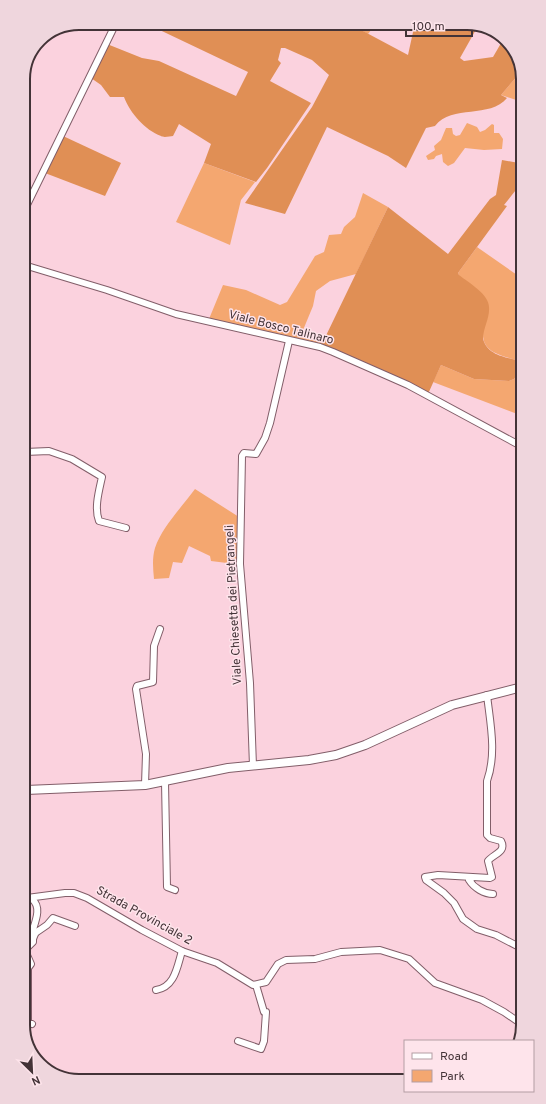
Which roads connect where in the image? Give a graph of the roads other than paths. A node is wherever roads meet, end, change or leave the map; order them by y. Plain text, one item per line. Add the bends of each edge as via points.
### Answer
1 (113, 30) edge
2 (30, 199) edge
3 (30, 267) edge
4 (289, 340) junction
5 (516, 444) edge
6 (30, 452) edge
7 (126, 528) dead end
8 (160, 629) dead end
9 (516, 688) edge
10 (486, 695) junction
11 (253, 766) junction
12 (165, 782) junction
13 (145, 785) junction
14 (30, 790) edge
15 (472, 878) junction
16 (175, 890) dead end
17 (493, 894) dead end
18 (30, 898) edge
19 (30, 898) edge
20 (75, 926) dead end
21 (35, 934) junction
22 (30, 945) edge
23 (516, 946) edge
24 (182, 951) junction
25 (256, 985) junction
26 (156, 990) dead end
27 (516, 1020) edge
28 (238, 1041) dead end

1 - 2 street
3 - 4 street, Viale Bosco Talinaro via 176,314
4 - 5 street, Viale Bosco Talinaro via 333,352 408,385
4 - 11 street, Viale Chiesetta dei Pietrangeli via 265,438 256,454 242,456 240,564
6 - 7 street via 48,451 72,459 102,477 98,496 99,521
8 - 13 street via 154,646 153,682 137,686 136,689 146,754
9 - 10 main road
10 - 11 main road via 452,704 365,745 336,755
10 - 15 street via 492,750 487,780 487,835 501,841 503,845 500,852 488,861 492,877
11 - 12 main road via 201,773
12 - 13 main road
12 - 16 street via 167,887
13 - 14 main road
15 - 17 street via 469,880 472,884 485,894
15 - 23 street via 438,875 425,877 454,903 463,919 472,926
18 - 21 street via 37,902 38,909 31,936
19 - 24 street, Strada Provinciale 2 via 65,893 87,898
20 - 21 street via 53,918
21 - 22 street
24 - 25 street, Strada Provinciale 2 via 217,963
24 - 26 street via 173,980
25 - 27 street via 266,982 278,964 286,960 316,959 341,952 380,950 409,960 435,983 482,1000
25 - 28 street via 266,1012 264,1041 261,1049

